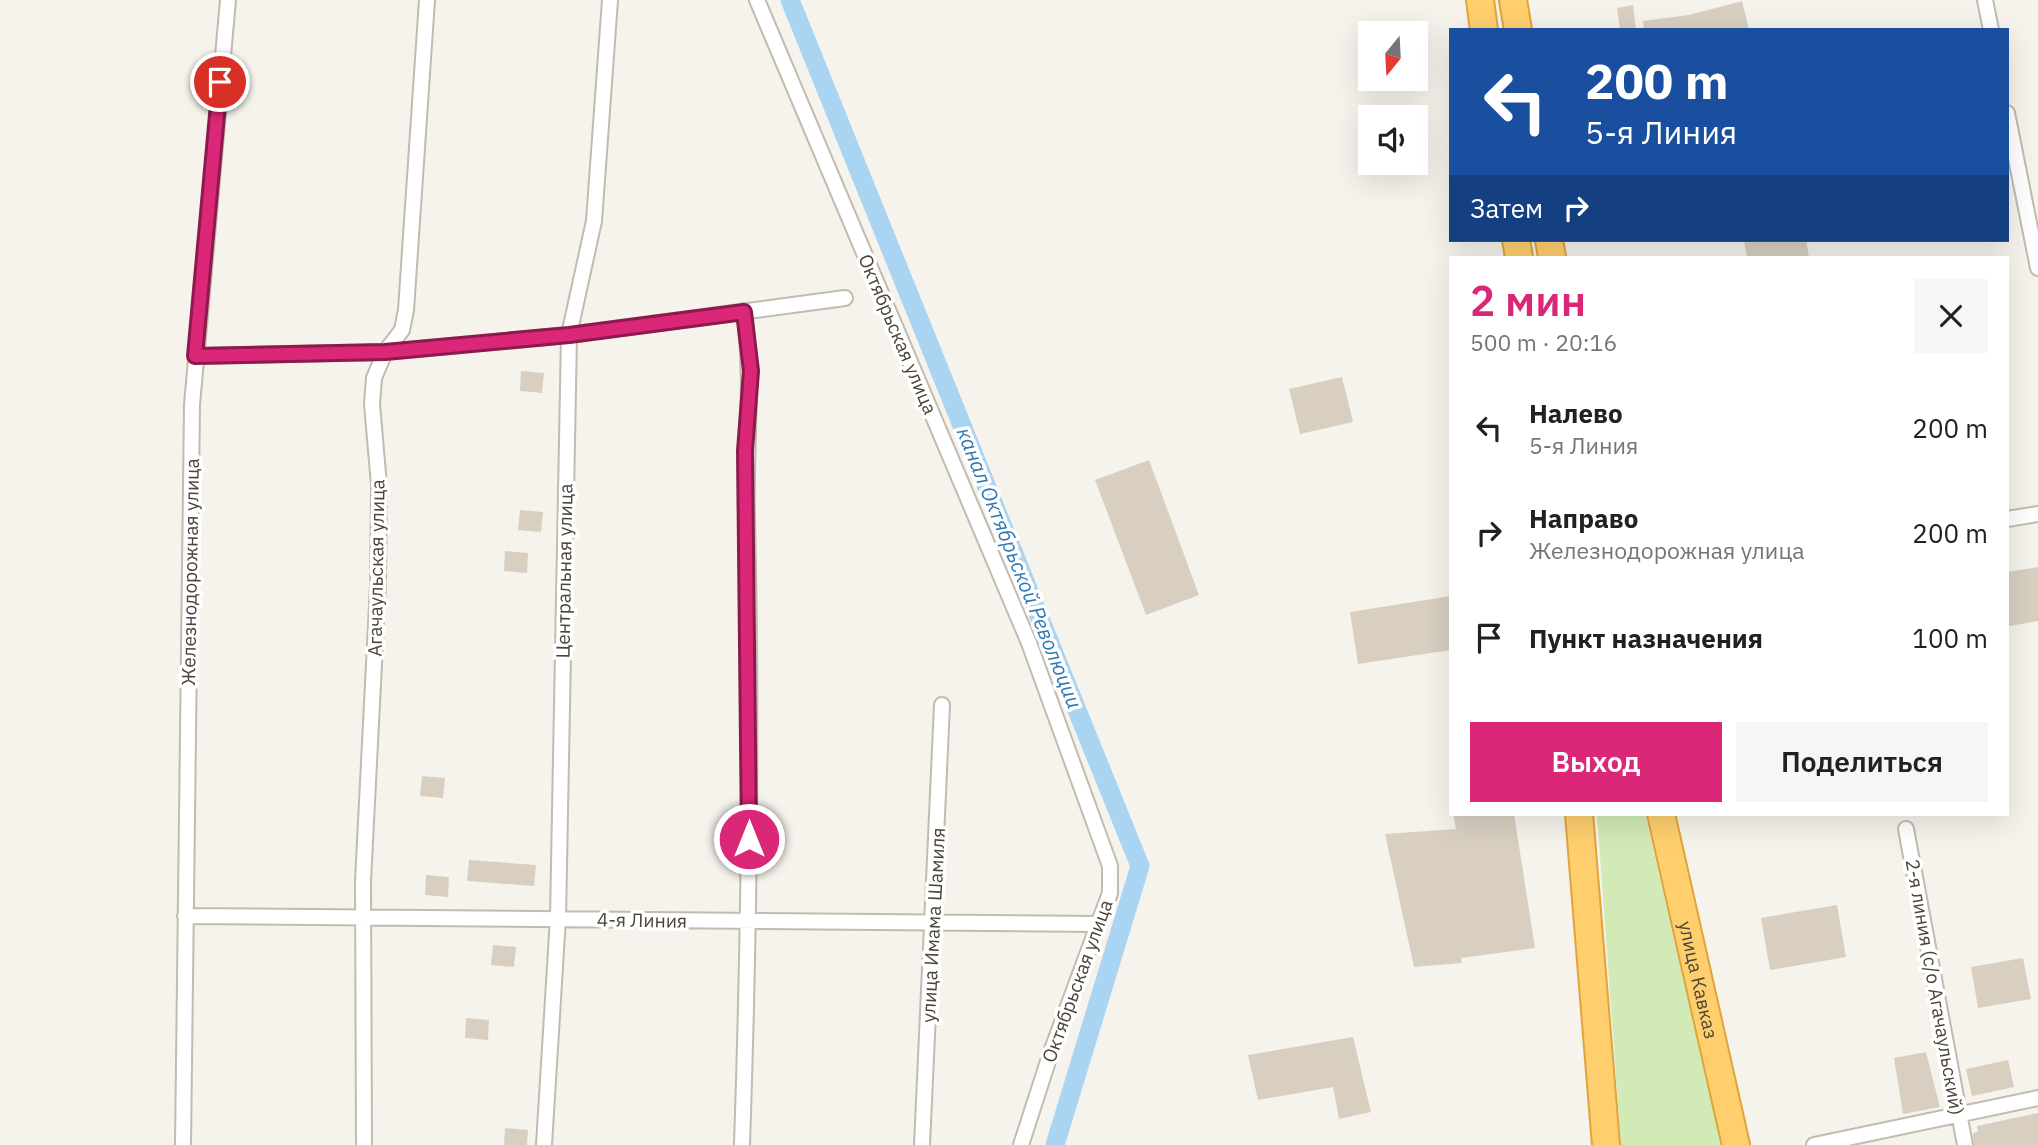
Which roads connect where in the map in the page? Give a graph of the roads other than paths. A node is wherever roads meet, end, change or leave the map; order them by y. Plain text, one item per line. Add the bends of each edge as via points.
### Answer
1 (228, 0) edge
2 (427, 0) edge
3 (610, 0) edge
4 (757, 0) edge
5 (1480, 0) edge
6 (1513, 0) edge
7 (1985, 0) edge
8 (1484, 28) edge
9 (1518, 28) edge
10 (1991, 28) edge
11 (2009, 123) edge
12 (2038, 268) edge
13 (845, 298) dead end
14 (744, 312) junction
15 (569, 335) junction
16 (385, 352) junction
17 (195, 356) junction
18 (2038, 514) edge
19 (2009, 519) edge
20 (942, 705) dead end
21 (1579, 816) edge
22 (1661, 816) edge
23 (1906, 829) dead end
24 (185, 916) junction
25 (363, 917) junction
26 (558, 918) junction
27 (749, 922) junction
28 (1099, 924) junction
29 (934, 925) junction
30 (2038, 1098) edge
31 (1958, 1115) junction
32 (183, 1145) edge
33 (363, 1145) edge
34 (544, 1145) edge
35 (742, 1145) edge
36 (922, 1145) edge
37 (1021, 1145) edge
38 (1606, 1145) edge
39 (1736, 1145) edge
40 (1814, 1145) edge
41 (1965, 1145) edge

1 - 17 street, Железнодорожная улица
2 - 16 street, Агачаульская улица via 406,310 402,330
3 - 15 street, Центральная улица via 594,221
4 - 28 street, Октябрьская улица via 1029,643 1110,866 1110,892
5 - 8 highway
6 - 9 highway
7 - 10 street
11 - 12 street
13 - 14 street
14 - 15 street
14 - 27 street via 751,371 745,451
15 - 16 street
15 - 26 street, Центральная улица
16 - 17 street
16 - 25 street, Агачаульская улица via 374,378 372,404 379,485 378,585
17 - 24 street, Железнодорожная улица
18 - 19 street
20 - 29 street, улица Имама Шамиля
21 - 38 highway
22 - 39 highway, улица Кавказ
23 - 31 street, 2-я линия (с/о Агачаульский)
24 - 25 street, 4-я Линия
24 - 32 street, Железнодорожная улица
25 - 26 street, 4-я Линия
25 - 33 street, Агачаульская улица
26 - 27 street, 4-я Линия
26 - 34 street, Центральная улица
27 - 29 street, 4-я Линия
27 - 35 street
28 - 29 street, 4-я Линия
28 - 37 street, Октябрьская улица
29 - 36 street, улица Имама Шамиля
30 - 31 street
31 - 40 street
31 - 41 street, 2-я линия (с/о Агачаульский)

